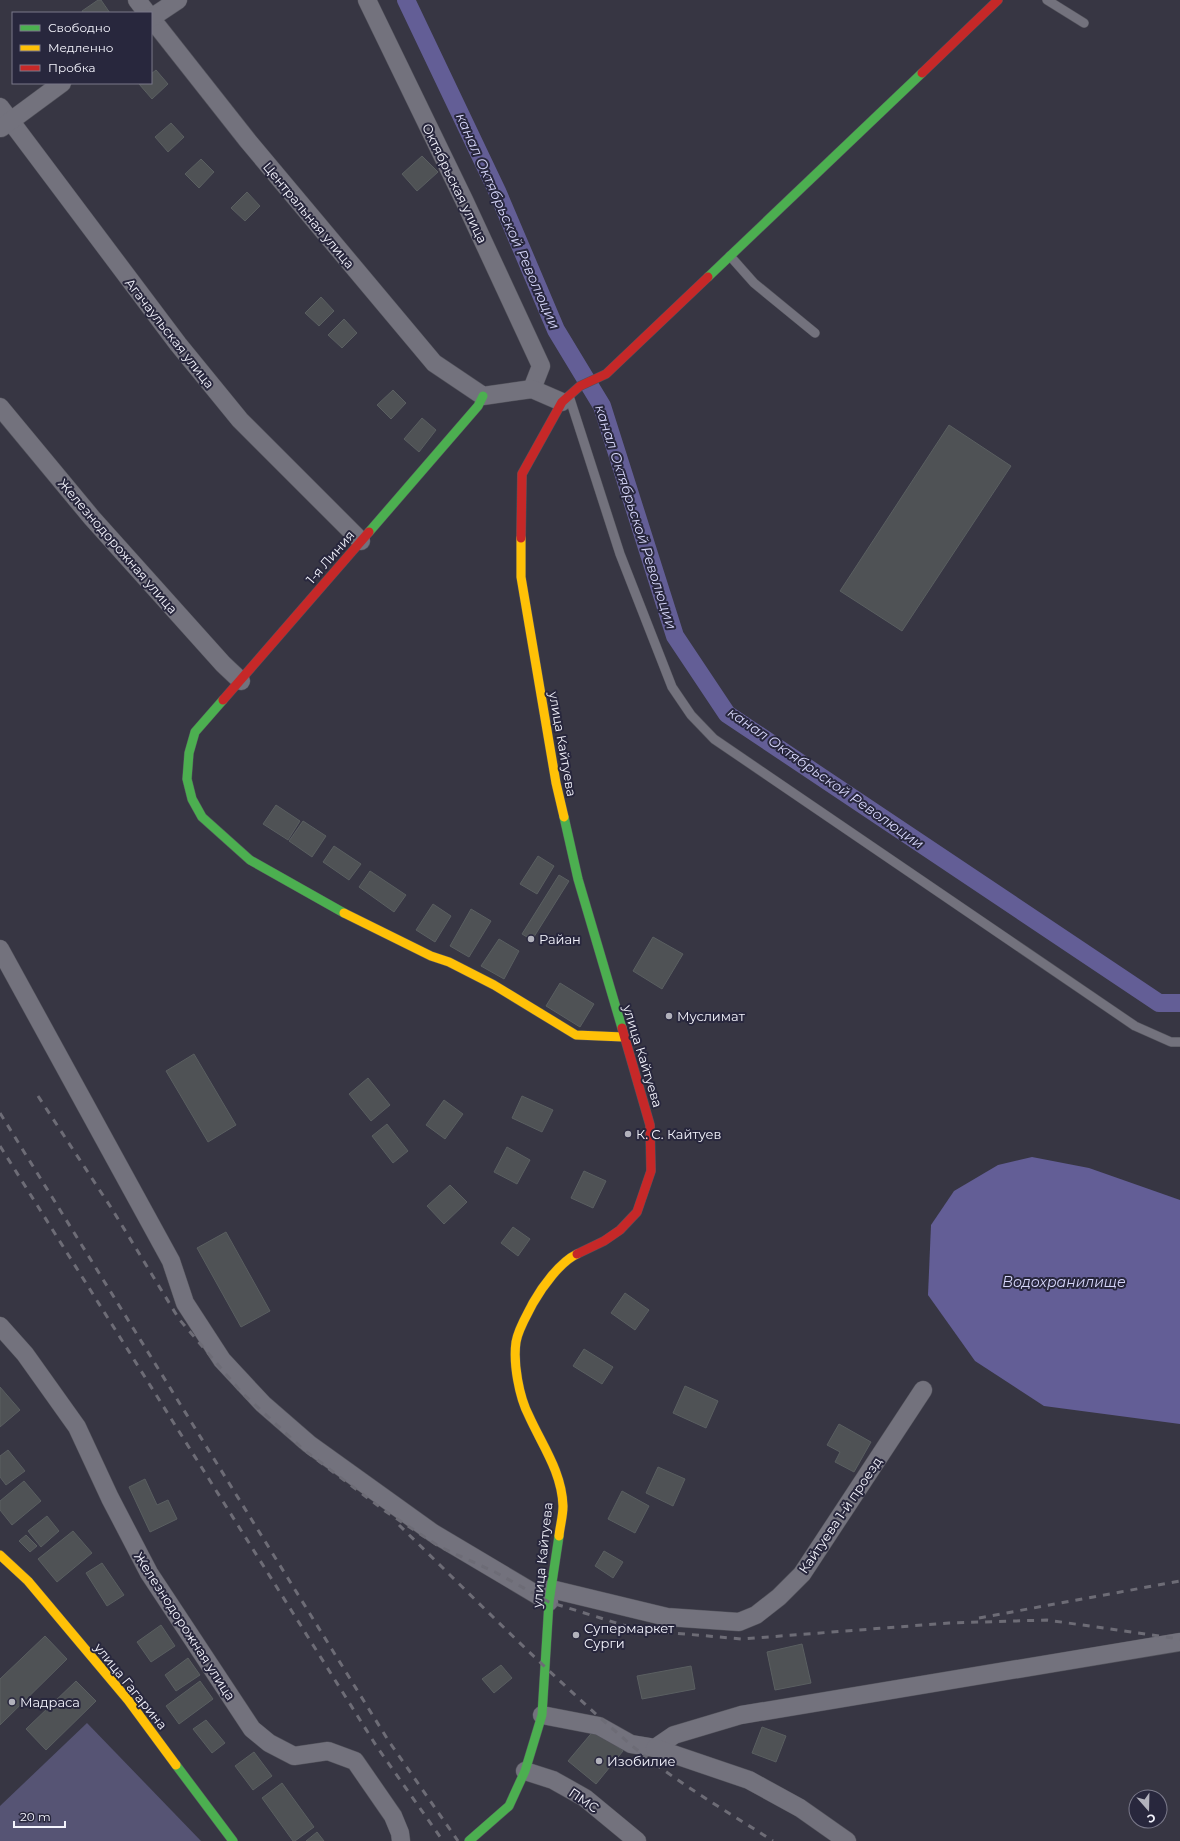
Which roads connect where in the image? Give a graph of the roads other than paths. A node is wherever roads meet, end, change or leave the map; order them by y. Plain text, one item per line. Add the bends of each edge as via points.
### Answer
1 (137, 0) edge
2 (178, 0) edge
3 (367, 0) edge
4 (998, 0) edge
5 (1047, 0) edge
6 (146, 12) edge
7 (152, 17) edge
8 (152, 19) edge
9 (1084, 23) dead end
10 (60, 84) edge
11 (3, 119) edge
12 (730, 256) junction
13 (815, 333) dead end
14 (532, 389) junction
15 (483, 396) junction
16 (566, 399) junction
17 (0, 407) edge
18 (361, 541) junction
19 (241, 681) junction
20 (0, 949) edge
21 (623, 1037) junction
22 (1180, 1042) edge
23 (0, 1326) edge
24 (922, 1390) dead end
25 (0, 1555) edge
26 (550, 1595) junction
27 (1180, 1642) edge
28 (542, 1715) junction
29 (655, 1748) junction
30 (525, 1771) junction
31 (233, 1841) edge
32 (401, 1841) edge
33 (470, 1841) edge
34 (637, 1841) edge
35 (847, 1841) edge

1 - 6 street
2 - 7 street
3 - 14 street, Октябрьская улица via 541,366
4 - 12 main road, улица Кайтуева
5 - 9 lane
8 - 15 street, Центральная улица via 248,141 434,363
10 - 11 street
11 - 18 street, Агачаульская улица via 240,420
12 - 13 lane via 754,283
12 - 16 main road, улица Кайтуева via 606,374 580,386
14 - 15 street
14 - 16 street
15 - 18 main road, 1-я Линия via 478,406
16 - 21 main road, улица Кайтуева via 522,474 521,578 556,782 578,880
16 - 22 lane via 620,554 672,687 690,715 714,739 1135,1026 1171,1042
17 - 19 street, Железнодорожная улица via 92,518
18 - 19 main road, 1-я Линия
19 - 21 main road, 1-я Линия via 195,732 188,753 188,779 192,799 202,817 250,860 354,919 494,985 576,1035
20 - 26 street, Кайтуева 1-й проезд via 171,1261 185,1303 222,1360 263,1404 309,1444 433,1533
21 - 26 main road, улица Кайтуева via 650,1125 651,1171 637,1212 609,1238 567,1260 538,1294 516,1341 515,1363 522,1396 528,1415 554,1467 562,1506
23 - 32 street, Железнодорожная улица via 25,1354 76,1427 149,1573 252,1729 269,1743 294,1756 328,1751 355,1761 393,1816
24 - 26 street, Кайтуева 1-й проезд via 802,1574 756,1615 739,1622 667,1617
25 - 31 main road, улица Гагарина via 28,1581 128,1700
26 - 28 main road, улица Кайтуева
27 - 29 street via 741,1715 674,1734
28 - 29 street via 599,1726 631,1744
28 - 30 main road, улица Кайтуева
29 - 35 street via 749,1780 800,1808
30 - 33 main road, улица Кайтуева via 509,1806
30 - 34 street, ПМС via 553,1780 585,1798

